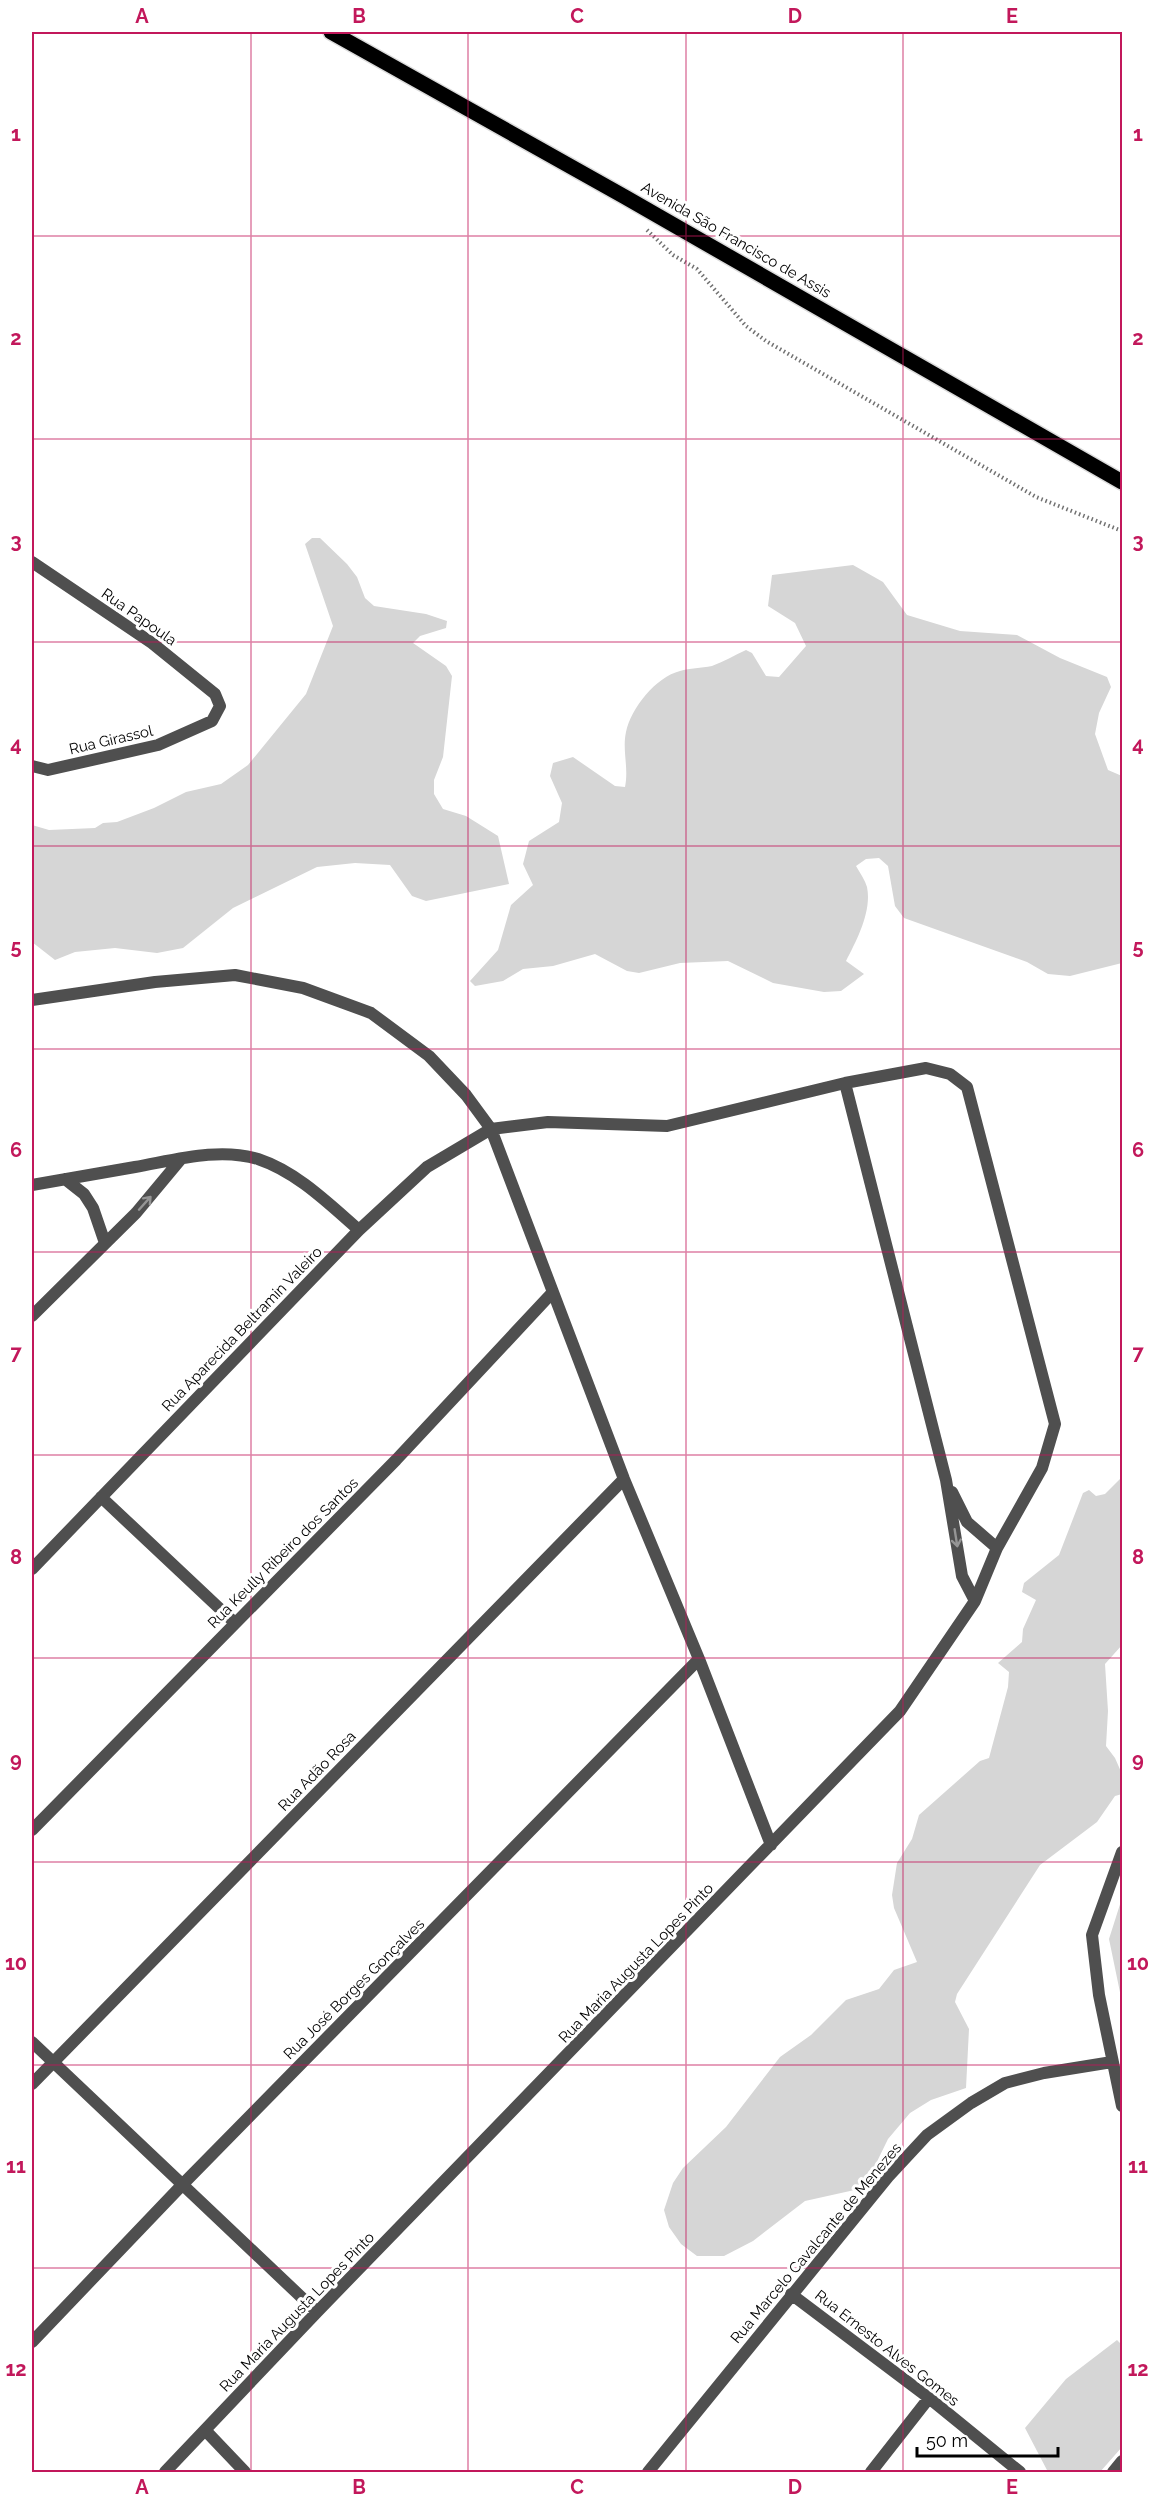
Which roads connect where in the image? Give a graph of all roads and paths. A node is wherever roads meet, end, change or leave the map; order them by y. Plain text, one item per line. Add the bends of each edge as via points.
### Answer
1 (331, 32) edge
2 (642, 225) dead end
3 (1122, 482) edge
4 (1122, 531) edge
5 (32, 562) edge
6 (220, 706) joint
7 (32, 766) edge
8 (32, 1000) edge
9 (845, 1083) junction
10 (491, 1130) junction
11 (181, 1159) junction
12 (65, 1179) junction
13 (32, 1185) edge
14 (358, 1230) junction
15 (105, 1243) junction
16 (552, 1293) junction
17 (32, 1316) edge
18 (624, 1479) junction
19 (946, 1480) junction
20 (101, 1497) junction
21 (998, 1548) junction
22 (32, 1569) edge
23 (975, 1601) junction
24 (235, 1623) junction
25 (699, 1659) junction
26 (32, 1830) edge
27 (771, 1845) junction
28 (1122, 1852) edge
29 (32, 2042) edge
30 (52, 2062) junction
31 (1112, 2062) junction
32 (32, 2084) edge
33 (1122, 2106) edge
34 (183, 2184) junction
35 (791, 2294) junction
36 (317, 2312) junction
37 (32, 2342) edge
38 (928, 2398) junction
39 (205, 2430) junction
40 (1122, 2461) edge
41 (165, 2472) edge
42 (245, 2472) edge
43 (648, 2472) edge
44 (871, 2472) edge
45 (1020, 2472) edge
46 (1113, 2472) edge

1 - 3 main road, Avenida São Francisco de Assis
2 - 4 path via 673,255 697,269 746,326 766,341 1036,497
5 - 6 street, Rua Papoula via 152,643 215,694
6 - 7 street, Rua Girassol via 212,721 158,745 48,770
8 - 10 street via 235,975 303,988 371,1013 429,1056 466,1095
9 - 10 street via 667,1125 548,1122
9 - 19 street
9 - 21 street, Rua Maria Augusta Lopes Pinto via 926,1068 950,1074 967,1087 1055,1424 1042,1468
10 - 14 street, Rua Aparecida Beltramin Valeiro via 427,1167
10 - 16 street
11 - 12 street
11 - 14 street via 227,1153 257,1159 299,1181
15 -> 11 street via 144,1205
12 - 13 street
12 - 15 street via 84,1194
14 - 20 street, Rua Aparecida Beltramin Valeiro
15 - 17 street
16 - 18 street
16 - 24 street, Rua Keully Ribeiro dos Santos via 396,1460
18 - 25 street
18 - 30 street, Rua Adão Rosa
19 - 21 street via 967,1522
19 -> 23 street via 962,1576
20 - 22 street, Rua Aparecida Beltramin Valeiro
20 - 24 street
21 - 23 street, Rua Maria Augusta Lopes Pinto
23 - 27 street, Rua Maria Augusta Lopes Pinto via 900,1711
24 - 26 street, Rua Keully Ribeiro dos Santos
25 - 27 street
25 - 34 street, Rua José Borges Gonçalves
27 - 36 street, Rua Maria Augusta Lopes Pinto
28 - 31 street via 1092,1935
29 - 30 street
30 - 32 street, Rua Adão Rosa
30 - 34 street
31 - 33 street
31 - 35 street, Rua Marcelo Cavalcante de Menezes via 1005,2083 971,2103 927,2135
34 - 36 street
34 - 37 street, Rua José Borges Gonçalves
35 - 38 street, Rua Ernesto Alves Gomes
35 - 43 street, Rua Marcelo Cavalcante de Menezes
36 - 39 street, Rua Maria Augusta Lopes Pinto
38 - 44 street
38 - 45 street, Rua Ernesto Alves Gomes
39 - 41 street, Rua Maria Augusta Lopes Pinto
39 - 42 street
40 - 46 street

